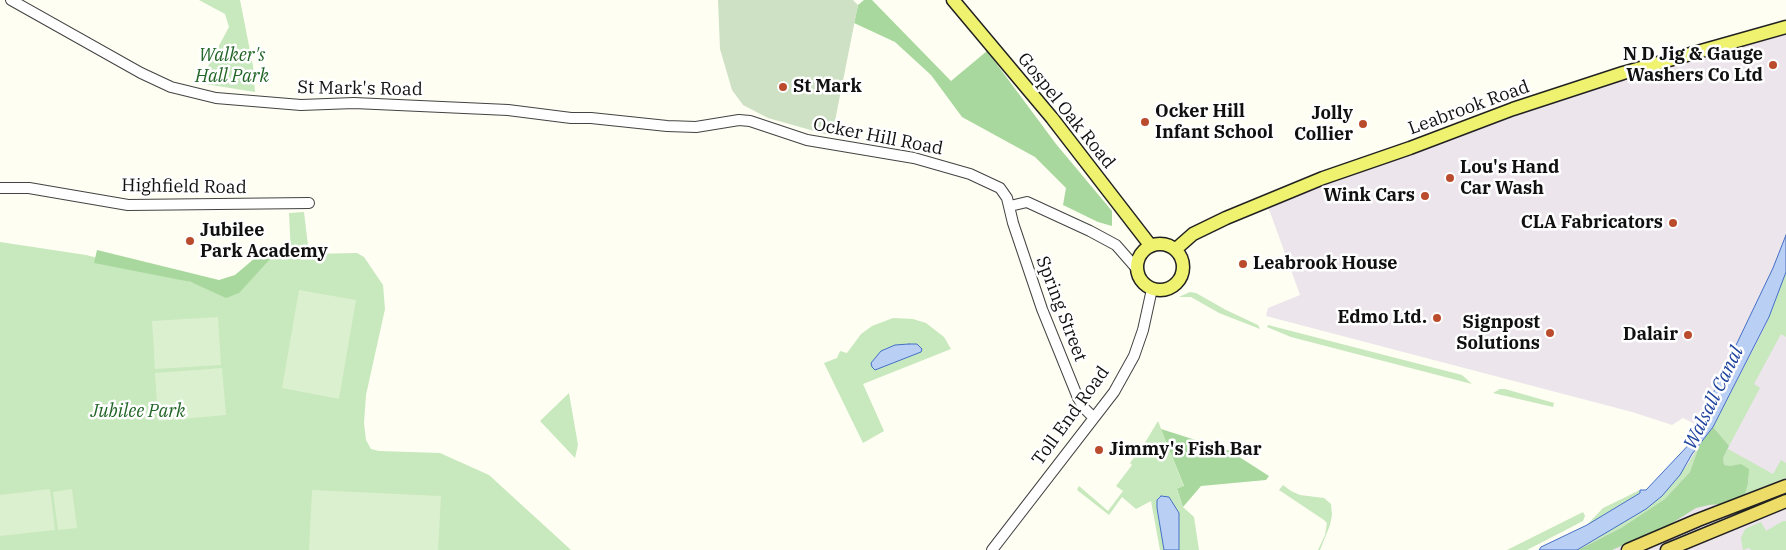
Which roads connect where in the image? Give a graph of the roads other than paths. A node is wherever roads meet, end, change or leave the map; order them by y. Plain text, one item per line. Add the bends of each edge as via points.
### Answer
1 (11, 0) edge
2 (953, 0) edge
3 (1786, 27) edge
4 (730, 121) joint
5 (0, 188) edge
6 (308, 203) dead end
7 (1010, 206) junction
8 (1150, 245) junction
9 (1176, 249) junction
10 (1137, 269) junction
11 (1152, 289) junction
12 (1094, 418) junction
13 (1786, 486) edge
14 (1786, 501) edge
15 (992, 550) edge
16 (1628, 550) edge
17 (1667, 550) edge

1 - 4 street, St Mark's Road via 141,73 171,87 216,98 301,105 354,103 508,110 667,126 696,127
2 - 8 main road, Gospel Oak Road via 1052,118
3 - 9 main road, Leabrook Road via 1513,109 1323,178 1193,234
4 - 7 street, Ocker Hill Road via 750,121 807,140 914,158 947,167 1000,188
5 - 6 street, Highfield Road via 37,189 128,205
7 - 10 street via 1027,202 1090,231 1116,245
7 - 12 street, Spring Street via 1042,309 1078,398
8 - 9 main road via 1167,244
8 - 10 main road via 1139,257
9 - 11 main road via 1182,257 1182,276 1170,288
10 - 11 main road via 1139,278
11 - 12 street, Toll End Road via 1144,330 1134,356 1114,392
12 - 15 street, Toll End Road
13 - 16 highway
14 - 17 highway

